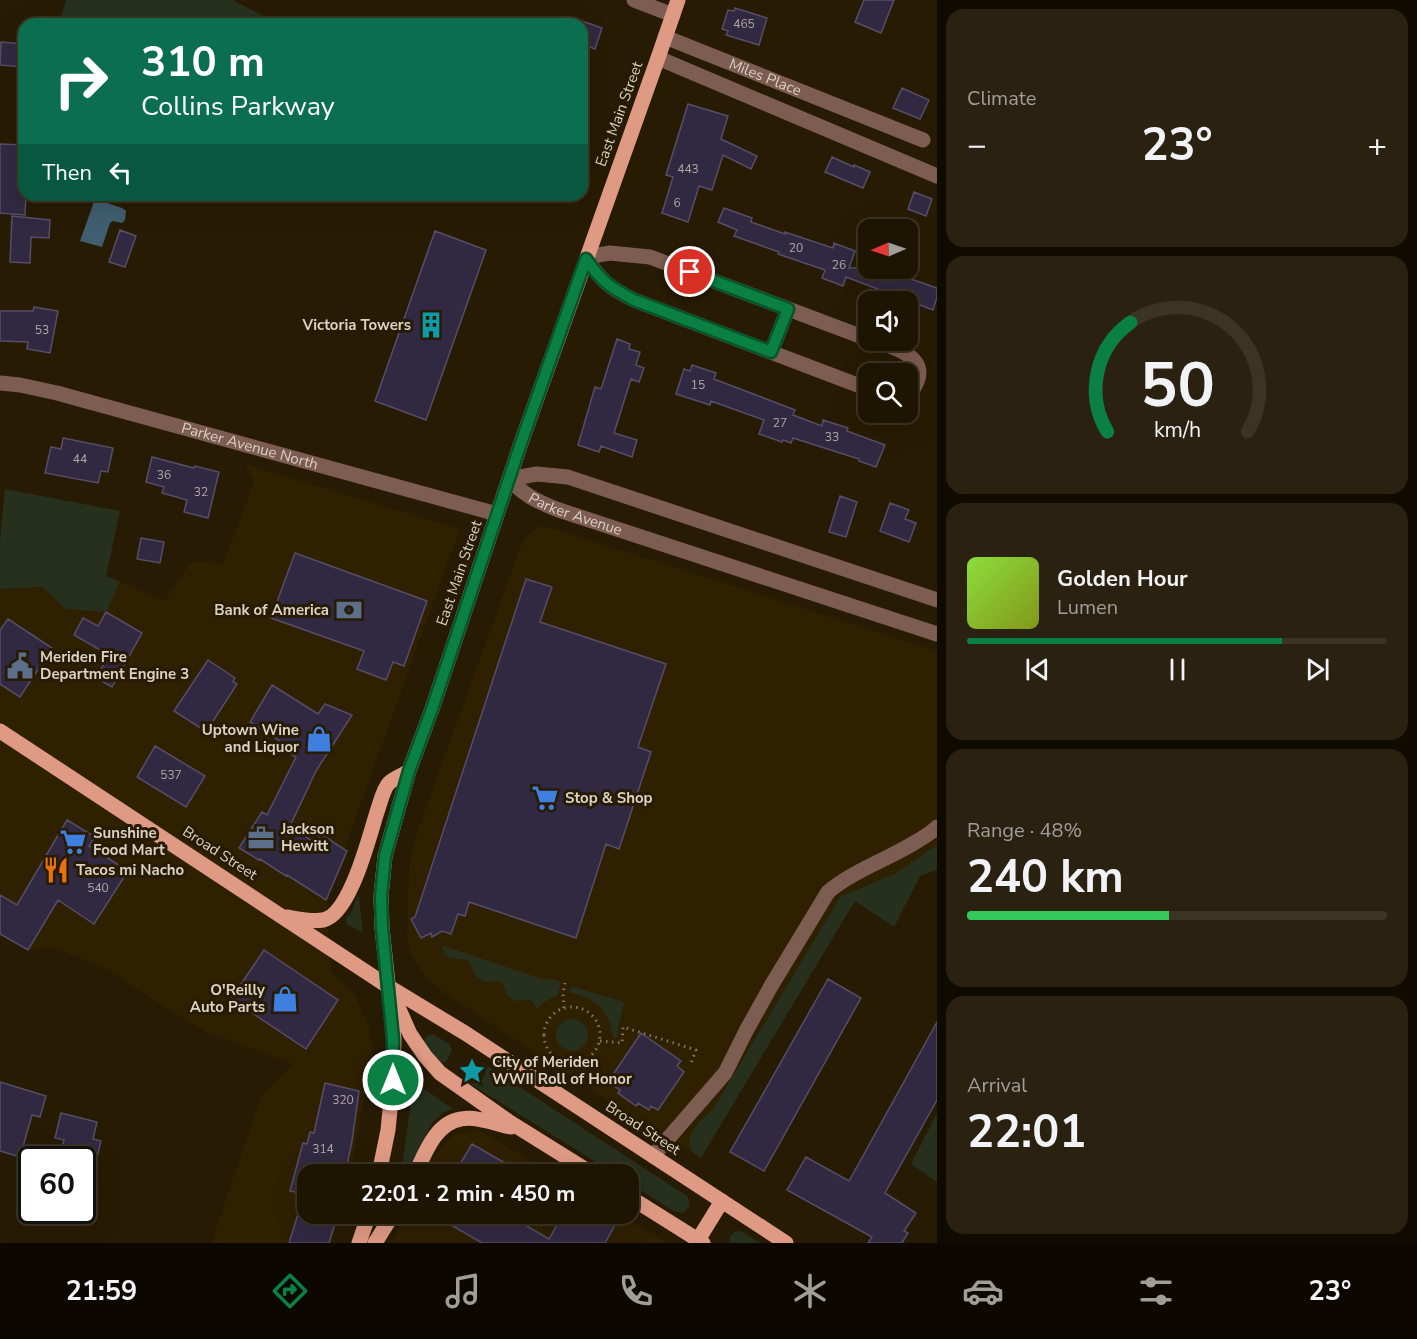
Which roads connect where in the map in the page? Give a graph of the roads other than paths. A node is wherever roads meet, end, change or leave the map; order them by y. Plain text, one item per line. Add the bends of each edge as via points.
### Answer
1 (634, 0) edge
2 (675, 7) edge
3 (665, 37) junction
4 (658, 58) junction
5 (867, 117) junction
6 (922, 140) dead end
7 (858, 142) junction
8 (937, 176) edge
9 (586, 259) junction
10 (788, 309) junction
11 (858, 335) edge
12 (901, 351) edge
13 (771, 352) junction
14 (916, 363) edge
15 (0, 383) edge
16 (858, 385) edge
17 (509, 479) junction
18 (497, 514) junction
19 (937, 600) edge
20 (937, 634) edge
21 (0, 731) edge
22 (409, 771) junction
23 (937, 827) edge
24 (281, 915) junction
25 (389, 987) junction
26 (520, 1129) junction
27 (653, 1156) junction
28 (381, 1164) edge
29 (420, 1164) edge
30 (577, 1164) edge
31 (722, 1201) junction
32 (639, 1203) edge
33 (366, 1224) edge
34 (387, 1224) edge
35 (700, 1241) edge
36 (359, 1243) edge
37 (375, 1243) edge
38 (786, 1243) edge

1 - 2 street
2 - 3 main road, East Main Street
3 - 4 main road, East Main Street
3 - 5 street, Miles Place
4 - 7 street, Miles Place
4 - 9 main road, East Main Street
5 - 6 street, Miles Place
5 - 7 street
7 - 8 street, Miles Place
9 - 10 street via 610,254 650,257
9 - 13 street via 617,292
9 - 17 main road, East Main Street
10 - 11 street
10 - 13 street
12 - 14 street
13 - 16 street
15 - 18 street, Parker Avenue North via 57,393
17 - 18 main road, East Main Street
17 - 19 street, Parker Avenue via 537,474 568,477
17 - 20 street, Parker Avenue via 530,498 556,509
18 - 22 main road, East Main Street
21 - 24 main road, Broad Street
22 - 24 main road via 388,784 351,889 339,910 326,920
22 - 25 main road, East Main Street via 383,875 382,928
23 - 27 street via 828,892 724,1073
24 - 25 main road, Broad Street
25 - 26 main road via 411,1034 440,1073
25 - 27 main road, Broad Street
25 - 28 main road, East Main Street via 393,1080
26 - 29 main road via 477,1120 454,1121 439,1132
26 - 30 main road
27 - 31 main road, Broad Street
31 - 35 main road
31 - 38 main road, Broad Street
32 - 35 main road
33 - 36 main road
34 - 37 main road

